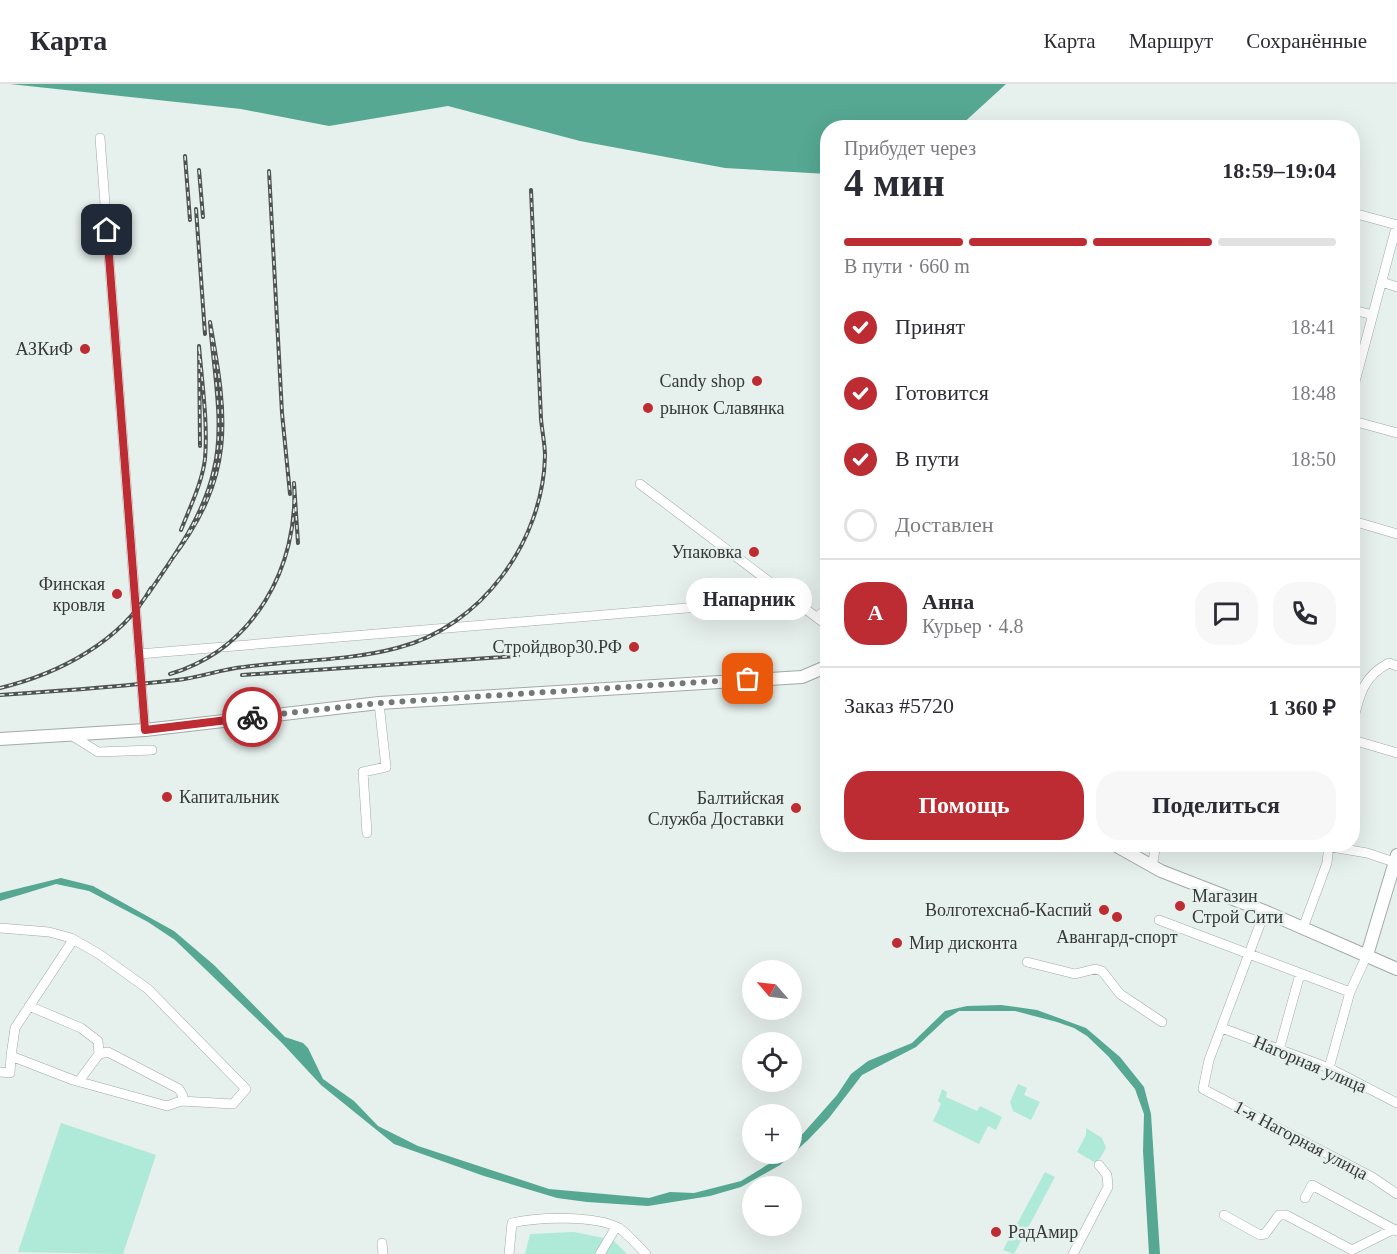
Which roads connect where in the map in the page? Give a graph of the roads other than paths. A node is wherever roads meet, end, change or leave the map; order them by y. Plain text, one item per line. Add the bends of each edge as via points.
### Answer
1 (100, 138) dead end
2 (1360, 215) edge
3 (1397, 225) edge
4 (1382, 282) junction
5 (1397, 287) edge
6 (1360, 312) edge
7 (1373, 315) junction
8 (1360, 363) edge
9 (1360, 423) edge
10 (1397, 433) edge
11 (640, 484) dead end
12 (1360, 523) edge
13 (1397, 534) edge
14 (793, 599) junction
15 (820, 615) edge
16 (817, 617) junction
17 (820, 619) edge
18 (139, 654) junction
19 (1397, 666) edge
20 (820, 669) edge
21 (1360, 692) edge
22 (379, 703) junction
23 (145, 730) junction
24 (71, 735) junction
25 (0, 740) edge
26 (1360, 742) edge
27 (152, 750) dead end
28 (1397, 753) edge
29 (367, 833) dead end
30 (1126, 852) edge
31 (1155, 852) edge
32 (1328, 852) edge
33 (1360, 852) edge
34 (1396, 860) edge
35 (1152, 867) junction
36 (1265, 911) junction
37 (1159, 920) dead end
38 (0, 928) edge
39 (1303, 928) junction
40 (73, 940) junction
41 (1249, 953) junction
42 (1367, 955) junction
43 (1027, 962) dead end
44 (1397, 969) edge
45 (1300, 974) junction
46 (1350, 992) junction
47 (29, 1006) junction
48 (1162, 1022) dead end
49 (1222, 1028) junction
50 (1279, 1050) junction
51 (99, 1054) junction
52 (11, 1056) junction
53 (1329, 1068) junction
54 (0, 1072) edge
55 (79, 1081) junction
56 (181, 1101) junction
57 (1397, 1102) edge
58 (1099, 1165) dead end
59 (1397, 1194) edge
60 (1305, 1198) dead end
61 (1224, 1215) dead end
62 (616, 1227) junction
63 (1396, 1230) edge
64 (382, 1243) dead end
65 (383, 1254) edge
66 (509, 1254) edge
67 (600, 1254) edge
68 (646, 1254) edge
69 (1073, 1254) edge

1 - 18 street
2 - 3 street
3 - 4 street
4 - 5 street
4 - 7 street
6 - 7 street
7 - 8 street
9 - 10 street
11 - 14 street
12 - 13 street
14 - 16 street
14 - 18 street
15 - 16 street
16 - 17 street
18 - 23 street
19 - 21 street via 1389,663 1366,678
20 - 22 main road via 802,676
22 - 23 main road
22 - 29 street via 386,767 363,772
23 - 24 main road
24 - 25 main road
24 - 27 street via 98,752
26 - 28 street
30 - 35 main road
31 - 35 street
32 - 39 street
33 - 34 street
34 - 42 main road
35 - 36 main road
36 - 39 main road
36 - 41 street
37 - 41 street
38 - 40 street via 49,932
39 - 42 main road
40 - 47 street
40 - 56 street via 148,989 246,1089 233,1104
41 - 45 street
41 - 49 street
42 - 44 main road
42 - 46 street
43 - 48 street via 1075,974 1102,971 1120,994
45 - 46 street
45 - 50 street
46 - 53 street
47 - 51 street via 81,1028 98,1041
47 - 52 street via 15,1028
49 - 50 street, Нагорная улица
49 - 59 street, 1-я Нагорная улица via 1203,1089 1372,1177
50 - 53 street, Нагорная улица
51 - 55 street
51 - 56 street via 108,1052 179,1089
52 - 54 street via 10,1073
52 - 55 street
53 - 57 street, Нагорная улица
55 - 56 street via 167,1106
58 - 69 street via 1107,1175 1108,1187
60 - 63 street via 1312,1185
61 - 63 street via 1260,1235 1279,1215 1287,1215 1352,1251
62 - 66 street via 596,1220 512,1223
62 - 67 street
62 - 68 street
64 - 65 street

